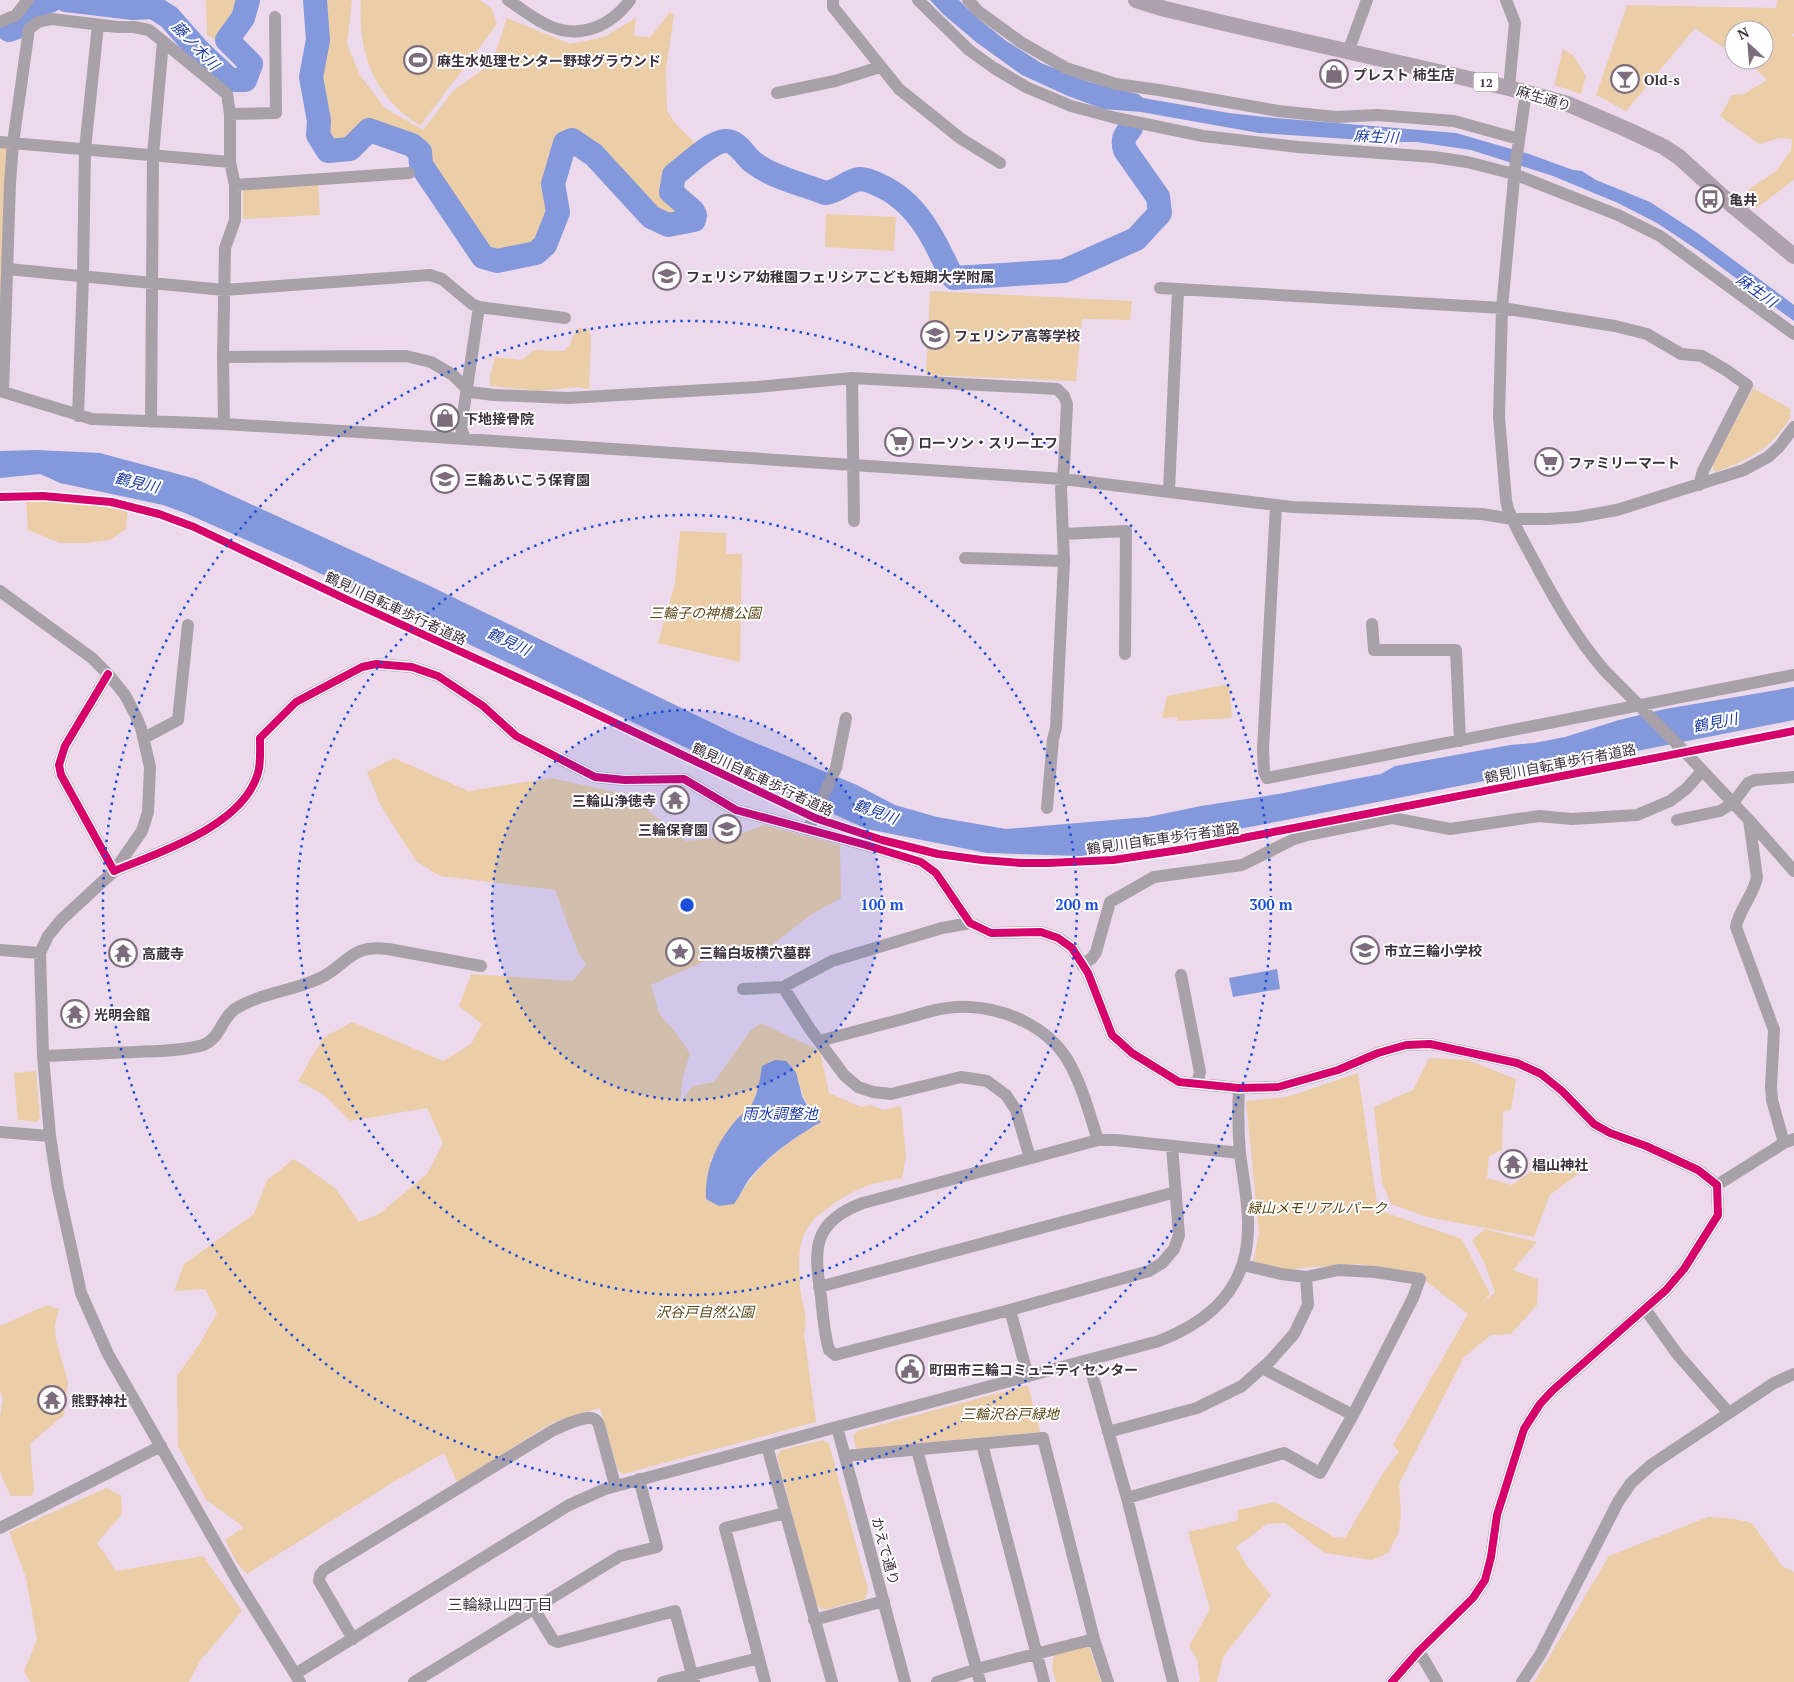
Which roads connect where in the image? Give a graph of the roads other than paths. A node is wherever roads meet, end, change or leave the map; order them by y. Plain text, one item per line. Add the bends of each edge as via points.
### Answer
1 (28, 0) edge
2 (508, 0) edge
3 (630, 0) edge
4 (832, 0) edge
5 (918, 0) edge
6 (968, 0) edge
7 (1136, 0) edge
8 (1367, 0) edge
9 (1506, 0) edge
10 (275, 17) dead end
11 (25, 21) junction
12 (0, 22) edge
13 (98, 25) junction
14 (163, 41) junction
15 (1348, 52) junction
16 (880, 67) junction
17 (1509, 88) junction
18 (1526, 92) junction
19 (777, 93) dead end
20 (230, 114) junction
21 (0, 142) edge
22 (1518, 142) junction
23 (14, 143) junction
24 (85, 149) junction
25 (153, 155) junction
26 (230, 162) junction
27 (1000, 162) dead end
28 (1514, 171) junction
29 (409, 173) dead end
30 (235, 185) junction
31 (1794, 256) edge
32 (8, 269) junction
33 (83, 276) junction
34 (151, 283) junction
35 (1160, 288) dead end
36 (1178, 289) junction
37 (224, 290) junction
38 (479, 307) junction
39 (1502, 308) junction
40 (565, 318) dead end
41 (1794, 334) edge
42 (223, 358) junction
43 (852, 378) junction
44 (466, 386) junction
45 (2, 392) edge
46 (78, 416) junction
47 (150, 422) junction
48 (224, 424) junction
49 (1794, 427) edge
50 (465, 439) junction
51 (853, 465) junction
52 (1063, 479) junction
53 (1699, 485) junction
54 (1169, 491) junction
55 (1276, 505) junction
56 (1512, 519) junction
57 (854, 520) dead end
58 (1063, 534) junction
59 (965, 558) dead end
60 (1064, 562) junction
61 (3, 598) edge
62 (1372, 624) dead end
63 (188, 625) dead end
64 (1125, 654) dead end
65 (108, 674) junction
66 (1794, 675) edge
67 (1639, 707) junction
68 (846, 718) dead end
69 (144, 738) junction
70 (1460, 741) junction
71 (1702, 771) junction
72 (1794, 777) edge
73 (1733, 803) junction
74 (1047, 808) dead end
75 (1677, 820) dead end
76 (1750, 820) junction
77 (808, 830) junction
78 (1794, 870) edge
79 (114, 871) junction
80 (970, 923) junction
81 (0, 950) edge
82 (40, 953) junction
83 (1082, 964) junction
84 (480, 966) dead end
85 (1181, 976) dead end
86 (783, 987) junction
87 (743, 989) dead end
88 (818, 1041) junction
89 (43, 1056) junction
90 (1197, 1084) junction
91 (1239, 1088) junction
92 (0, 1132) edge
93 (50, 1136) junction
94 (1098, 1140) junction
95 (1789, 1141) edge
96 (1172, 1146) junction
97 (1240, 1153) junction
98 (1030, 1158) junction
99 (1717, 1184) junction
100 (1176, 1192) junction
101 (1243, 1265) junction
102 (1306, 1277) junction
103 (819, 1287) junction
104 (1645, 1309) junction
105 (1010, 1310) junction
106 (1088, 1360) junction
107 (1262, 1368) junction
108 (1794, 1374) edge
109 (1028, 1376) junction
110 (1729, 1413) junction
111 (1353, 1415) junction
112 (837, 1427) junction
113 (1108, 1432) junction
114 (982, 1444) junction
115 (161, 1446) junction
116 (767, 1446) junction
117 (917, 1450) junction
118 (845, 1456) junction
119 (639, 1479) junction
120 (615, 1485) junction
121 (1127, 1498) junction
122 (785, 1513) junction
123 (0, 1528) edge
124 (884, 1601) junction
125 (534, 1609) junction
126 (814, 1620) junction
127 (353, 1638) junction
128 (1094, 1639) junction
129 (1419, 1651) junction
130 (1036, 1654) junction
131 (759, 1658) junction
132 (977, 1669) junction
133 (298, 1678) edge
134 (693, 1678) edge
135 (414, 1682) edge
136 (662, 1682) edge
137 (765, 1682) edge
138 (832, 1682) edge
139 (905, 1682) edge
140 (937, 1682) edge
141 (980, 1682) edge
142 (1044, 1682) edge
143 (1108, 1682) edge
144 (1173, 1682) edge
145 (1392, 1682) edge
146 (1437, 1682) edge
147 (1522, 1682) edge

1 - 11 street
2 - 3 street via 550,26 576,32 601,26 613,19
4 - 16 street via 833,8
5 - 28 street via 969,50 994,68 1026,87 1071,106 1202,136 1434,158
6 - 22 street via 1022,43 1066,68 1116,84 1278,111 1454,122
7 - 15 main road, 麻生通り / 12
8 - 15 street
9 - 17 street via 1515,23
10 - 20 street via 276,113
11 - 12 street
11 - 13 street via 52,19
11 - 23 street via 30,29
13 - 14 street via 134,26 149,30
13 - 24 street
14 - 20 street via 227,94
14 - 25 street
15 - 17 main road, 麻生通り / 12
16 - 19 street via 835,81
16 - 27 street via 899,89 960,138
17 - 18 main road, 麻生通り / 12
18 - 22 street
18 - 31 main road, 麻生通り / 12 via 1568,104 1664,147
20 - 26 street
21 - 23 street
22 - 28 street
23 - 24 street
23 - 32 street
24 - 25 street
24 - 33 street
25 - 26 street
25 - 34 street
26 - 30 street
28 - 39 street
28 - 41 street via 1660,236
29 - 30 street
30 - 37 street via 236,220 225,248
32 - 33 street
32 - 45 street
33 - 34 street
33 - 46 street
34 - 37 street
34 - 47 street
35 - 36 street
36 - 39 street
36 - 54 street
37 - 38 street via 430,275 442,279
37 - 42 street
38 - 40 street
38 - 44 street
39 - 53 street via 1647,334 1681,354 1702,356 1747,385 1702,471
39 - 56 street via 1499,418 1506,500
42 - 44 street via 406,356 431,362
42 - 48 street
43 - 44 street via 568,398 494,395 470,392
43 - 51 street
43 - 52 street via 1057,389 1067,404
44 - 50 street via 462,428
45 - 46 street
46 - 47 street via 92,420
47 - 48 street
48 - 50 street
49 - 53 street via 1779,447 1756,465
50 - 51 street
51 - 52 street
51 - 57 street
52 - 54 street
52 - 58 street
53 - 56 street via 1601,513
54 - 55 street
55 - 56 street via 1482,514
55 - 70 street via 1263,749 1267,778
56 - 67 street via 1573,631
58 - 60 street
58 - 64 street via 1126,531
59 - 60 street
60 - 74 street via 1056,728
61 - 65 street via 92,658
62 - 70 street via 1374,650 1456,650
63 - 69 street via 178,720
65 - 69 street via 131,706
65 - 79 street via 65,746 59,765 61,775
66 - 67 street
67 - 70 street
67 - 71 street
68 - 77 street via 836,768
69 - 79 street via 150,768 146,822
71 - 73 street
71 - 83 street via 1670,801 1637,816 1572,819 1539,816 1450,829 1392,818 1294,839 1242,865 1154,877 1110,902 1096,952
72 - 73 street via 1755,780 1748,783
73 - 75 street via 1720,811
73 - 76 street
76 - 78 street
76 - 95 street via 1758,877 1736,927 1774,1030 1772,1100
77 - 79 street via 736,810 684,779 594,777 516,736 483,706 438,676 412,667 376,664 362,667 296,702 260,738 259,772 242,800 226,816 204,832
77 - 80 street via 921,862 936,873
79 - 82 street via 61,920
80 - 83 street via 991,933 1041,932 1058,938 1072,948
80 - 86 street via 942,928 832,961
81 - 82 street
82 - 89 street
83 - 90 street via 1112,1035 1120,1044 1179,1082
84 - 89 street via 375,947 363,949 317,980 235,1009 213,1040 203,1045 164,1051
85 - 90 street via 1200,1072
86 - 87 street
86 - 88 street
88 - 94 street via 936,1010 969,1006 998,1012 1026,1022 1050,1039 1066,1058 1078,1080
88 - 98 street via 844,1075 858,1087 874,1092 891,1094 961,1076 986,1081 1006,1095 1016,1110
89 - 93 street
90 - 91 street
91 - 97 street
91 - 99 street via 1278,1087 1338,1070 1387,1050 1430,1044 1517,1063 1541,1074 1594,1124 1698,1170
92 - 93 street
93 - 115 street via 81,1293 108,1354
94 - 96 street
94 - 98 street
95 - 99 street
96 - 97 street
96 - 100 street
97 - 101 street via 1248,1210
98 - 103 street via 845,1210 833,1218 817,1248
99 - 104 street via 1718,1215 1684,1269
100 - 103 street
100 - 105 street via 1179,1235 1174,1249 1162,1263 1149,1271
101 - 102 street
101 - 106 street via 1219,1304 1194,1325 1159,1341
102 - 107 street via 1308,1305 1305,1312 1294,1334
102 - 111 street via 1338,1270 1420,1279
103 - 105 street via 826,1341 834,1355
104 - 110 street via 1678,1355
104 - 129 street via 1552,1391 1530,1419 1497,1515 1485,1580 1473,1598
105 - 109 street
106 - 109 street
106 - 113 street
107 - 111 street
107 - 113 street via 1242,1386 1197,1408
108 - 110 street via 1774,1383
109 - 112 street
110 - 147 street via 1652,1465 1631,1484 1618,1502 1540,1655
111 - 121 street via 1320,1473 1284,1453
112 - 116 street
112 - 118 street, かえで通り
113 - 121 street
114 - 117 street
114 - 128 street via 1043,1438
114 - 130 street
115 - 123 street
115 - 133 street via 237,1580
116 - 119 street
116 - 122 street
117 - 118 street
117 - 132 street
118 - 124 street, かえで通り
119 - 120 street
119 - 125 street via 657,1546 620,1556
120 - 127 street via 569,1505
120 - 127 street via 597,1421 589,1418 552,1431 324,1570 319,1582
121 - 144 street
122 - 126 street
122 - 131 street via 725,1528
124 - 126 street
124 - 139 street, かえで通り
125 - 134 street via 553,1640 558,1642 675,1611
125 - 135 street
126 - 138 street
127 - 133 street
128 - 130 street
128 - 143 street
129 - 145 street
129 - 146 street
130 - 132 street
130 - 142 street
131 - 134 street
131 - 137 street
132 - 140 street
132 - 141 street
134 - 136 street

